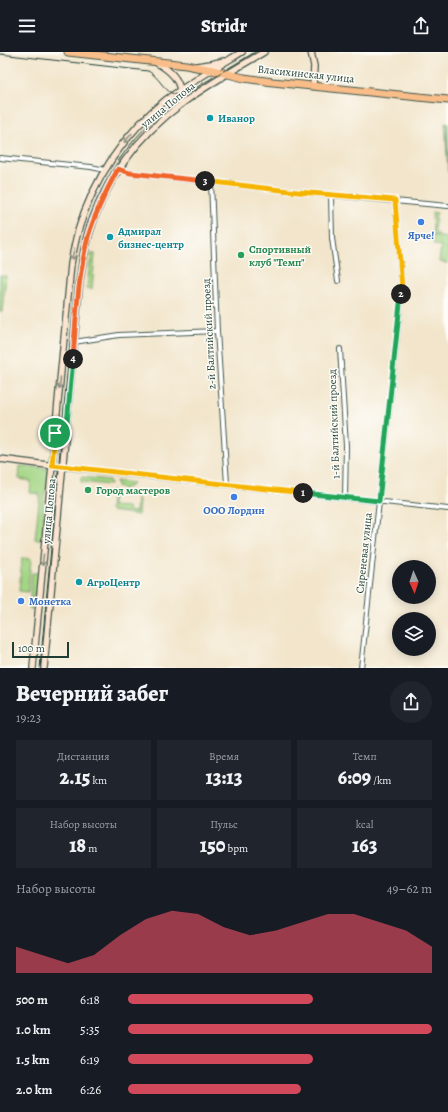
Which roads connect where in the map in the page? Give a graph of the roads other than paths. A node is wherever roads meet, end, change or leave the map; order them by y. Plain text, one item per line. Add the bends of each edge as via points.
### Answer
1 (68, 52) edge
2 (242, 52) edge
3 (264, 52) edge
4 (311, 52) edge
5 (122, 55) edge
6 (234, 57) junction
7 (151, 61) junction
8 (195, 66) junction
9 (212, 70) junction
10 (228, 73) junction
11 (238, 76) junction
12 (208, 86) junction
13 (313, 86) junction
14 (180, 90) junction
15 (448, 100) edge
16 (0, 158) edge
17 (118, 169) junction
18 (105, 170) junction
19 (211, 182) junction
20 (331, 195) junction
21 (395, 200) junction
22 (448, 206) edge
23 (338, 281) dead end
24 (218, 331) junction
25 (74, 342) junction
26 (340, 349) dead end
27 (55, 433) junction
28 (66, 434) junction
29 (0, 459) edge
30 (52, 465) junction
31 (63, 467) junction
32 (227, 484) junction
33 (345, 498) junction
34 (379, 501) junction
35 (448, 509) edge
36 (33, 668) edge
37 (44, 668) edge
38 (361, 668) edge

1 - 5 highway, Власихинская улица
2 - 6 main road, улица Попова
3 - 10 main road, улица Попова
4 - 13 main road via 314,66
5 - 7 highway, Власихинская улица
6 - 8 main road
6 - 9 main road, улица Попова
7 - 8 highway, Власихинская улица
7 - 14 main road via 170,72 179,82
8 - 9 highway, Власихинская улица
9 - 10 highway, Власихинская улица
9 - 14 main road, улица Попова
10 - 11 highway, Власихинская улица
10 - 12 main road, улица Попова
11 - 12 main road
11 - 13 highway, Власихинская улица
12 - 17 main road, улица Попова via 159,122
13 - 15 highway, Власихинская улица
14 -> 18 main road, улица Попова via 142,122
16 - 18 street
17 - 19 street via 130,173
17 - 25 main road, улица Попова via 88,236 82,266
18 -> 27 main road, улица Попова via 83,215 72,258
19 - 20 street
19 - 24 street, 2-й Балтийский проезд
20 - 21 street
20 - 23 street via 332,238
21 - 22 street
21 - 34 street, Сиреневая улица via 402,288
24 - 25 street via 119,335
24 - 32 street, 2-й Балтийский проезд
25 - 28 main road, улица Попова
26 - 33 street, 1-й Балтийский проезд via 346,446
27 - 28 main road
27 - 30 main road, улица Попова
28 - 31 main road, улица Попова
29 - 30 main road
30 - 31 main road
30 -> 36 main road, улица Попова
31 - 32 street
31 - 37 main road, улица Попова
32 - 33 street
33 - 34 street
34 - 35 street
34 - 38 street, Сиреневая улица

